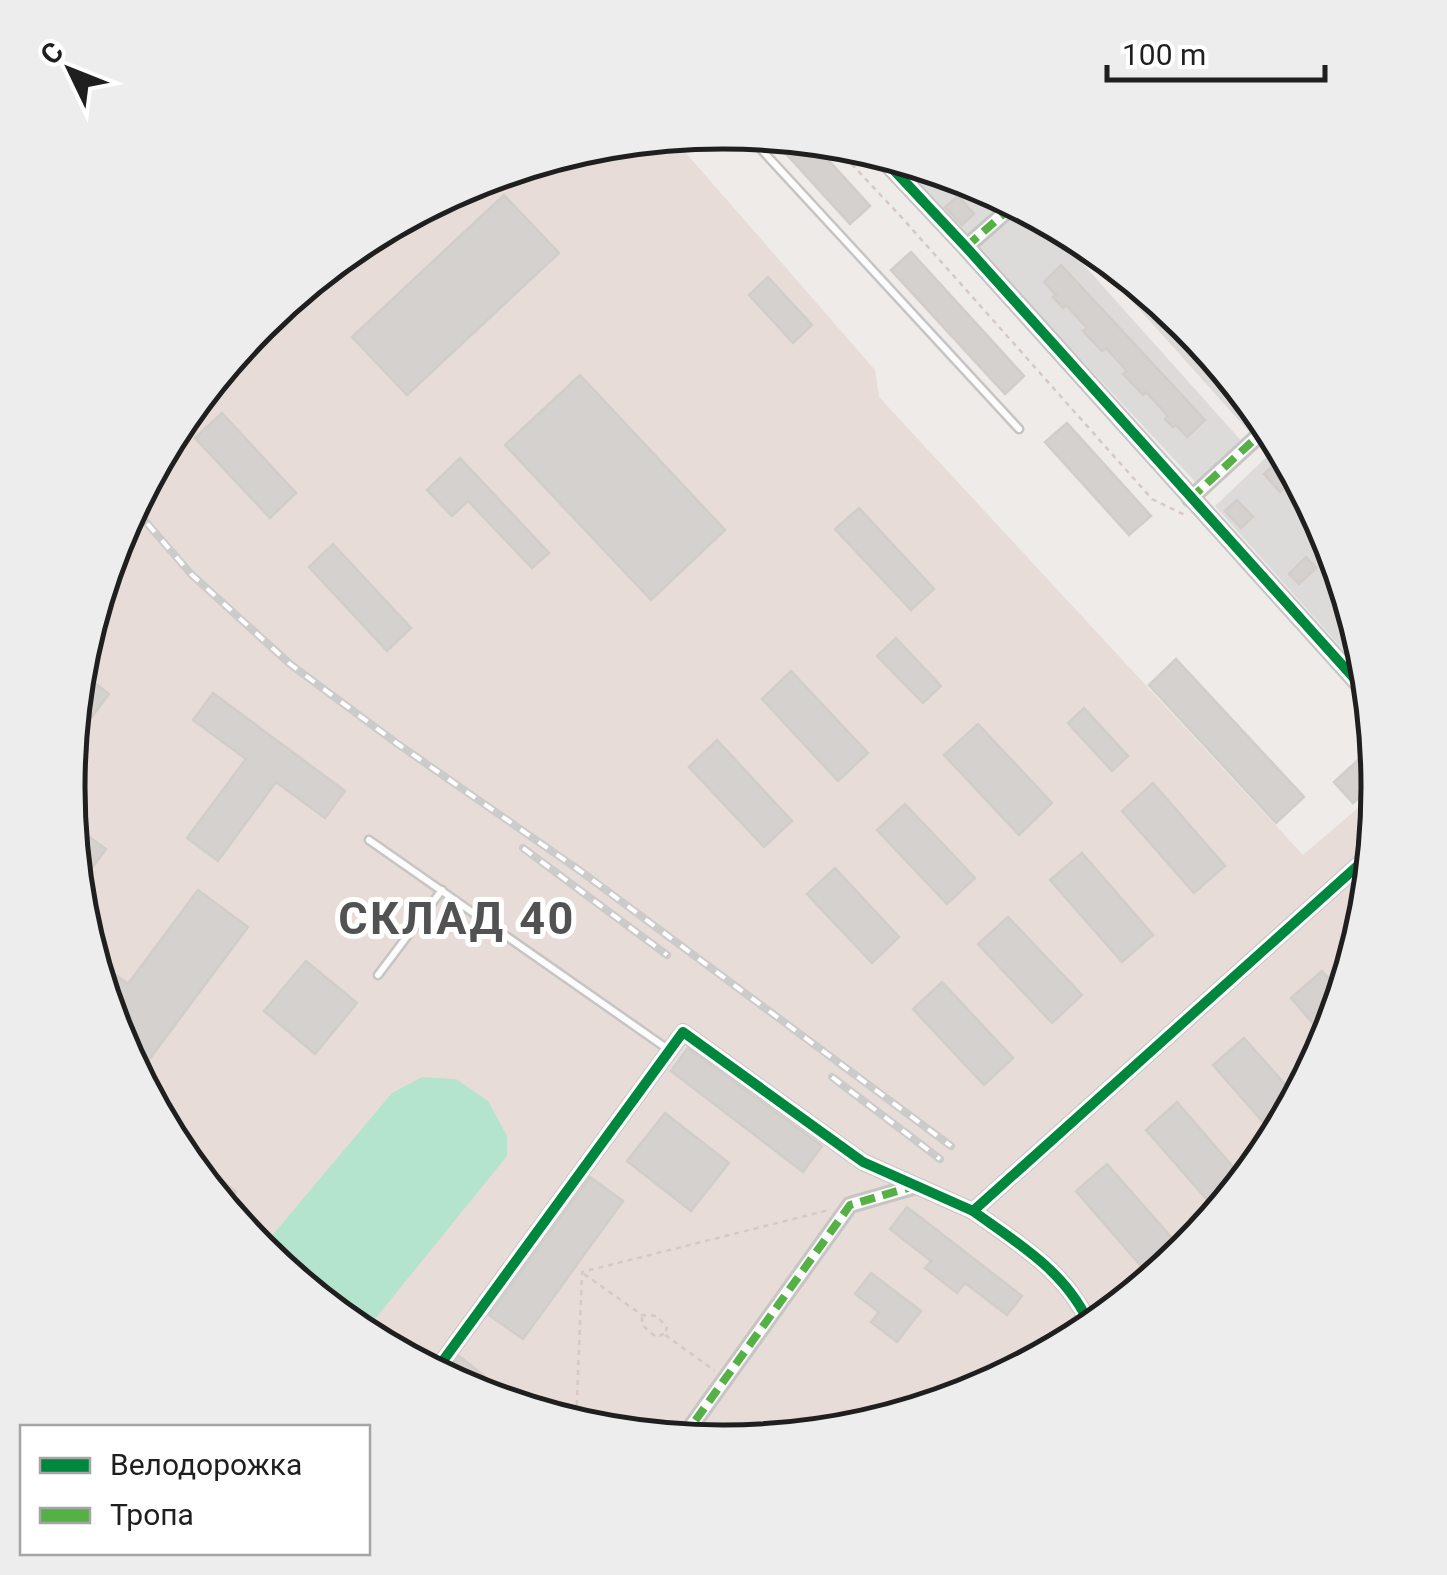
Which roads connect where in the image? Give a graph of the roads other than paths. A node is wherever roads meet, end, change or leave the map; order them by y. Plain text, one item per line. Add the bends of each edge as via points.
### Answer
1 (762, 150) edge
2 (896, 173) edge
3 (1004, 214) edge
4 (966, 247) junction
5 (1019, 429) dead end
6 (1257, 438) edge
7 (1190, 498) junction
8 (1353, 678) edge
9 (369, 840) dead end
10 (1357, 866) edge
11 (442, 890) junction
12 (378, 975) dead end
13 (670, 1050) junction
14 (916, 1186) junction
15 (973, 1211) junction
16 (1085, 1313) edge
17 (443, 1361) edge
18 (692, 1425) edge

1 - 5 lane
2 - 4 street
3 - 4 street
4 - 7 street
6 - 7 street
7 - 8 street
9 - 11 lane
10 - 15 street
11 - 12 lane
11 - 13 lane
13 - 14 street via 684,1032 863,1162
13 - 17 street
14 - 15 street
14 - 18 street via 850,1205
15 - 16 street via 1050,1266

